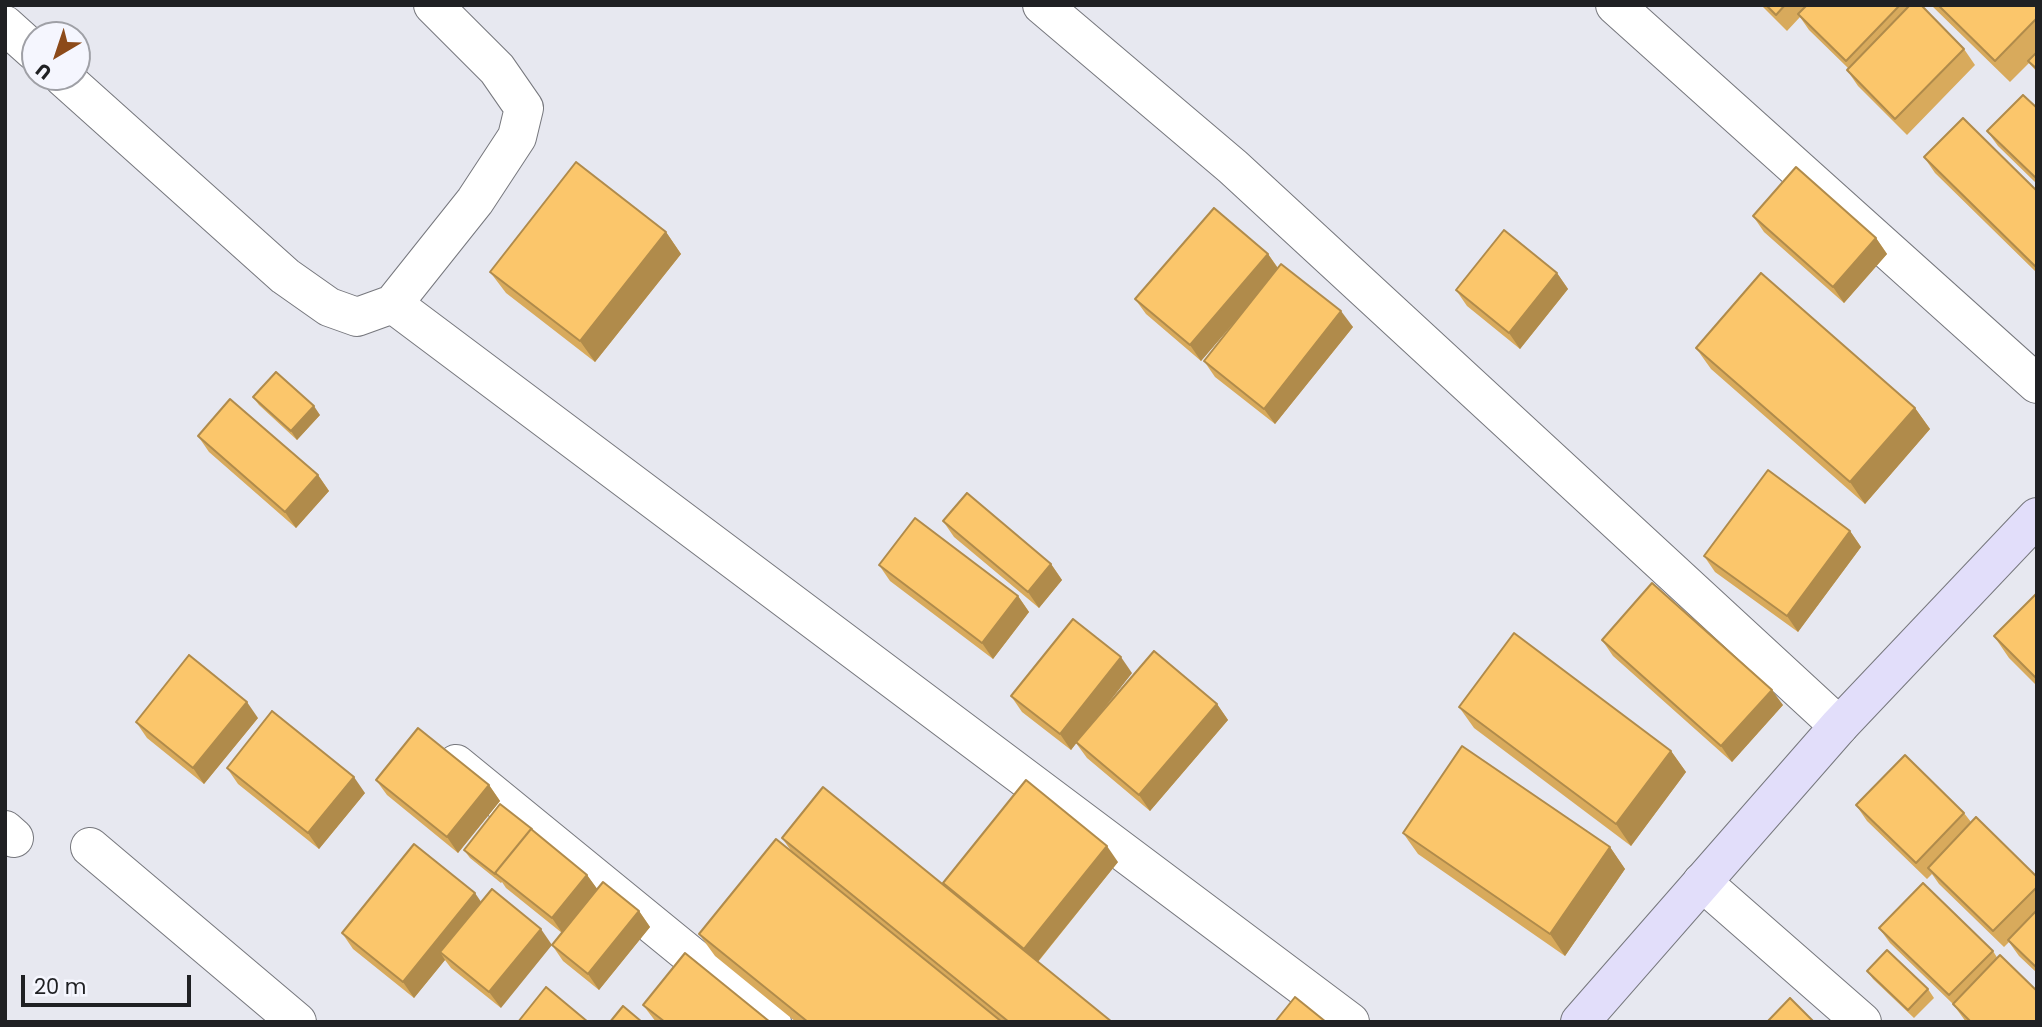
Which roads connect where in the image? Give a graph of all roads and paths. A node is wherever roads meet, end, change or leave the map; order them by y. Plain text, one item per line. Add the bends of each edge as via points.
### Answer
1 (433, 5) edge
2 (1042, 5) edge
3 (1615, 5) edge
4 (5, 26) edge
5 (21, 40) edge
6 (79, 91) edge
7 (394, 304) junction
8 (2037, 384) edge
9 (2037, 517) edge
10 (1839, 726) junction
11 (425, 738) edge
12 (90, 847) dead end
13 (1702, 882) junction
14 (296, 1022) edge
15 (772, 1022) edge
16 (1350, 1022) edge
17 (1580, 1022) edge
18 (1862, 1022) edge

1 - 7 street via 497,69 524,108 517,138 475,201
2 - 10 street via 1233,167
3 - 8 street
4 - 5 street
6 - 7 street via 285,276 330,307 357,317
7 - 16 street
9 - 10 street
10 - 13 street
11 - 15 street
12 - 14 street
13 - 17 street
13 - 18 street

